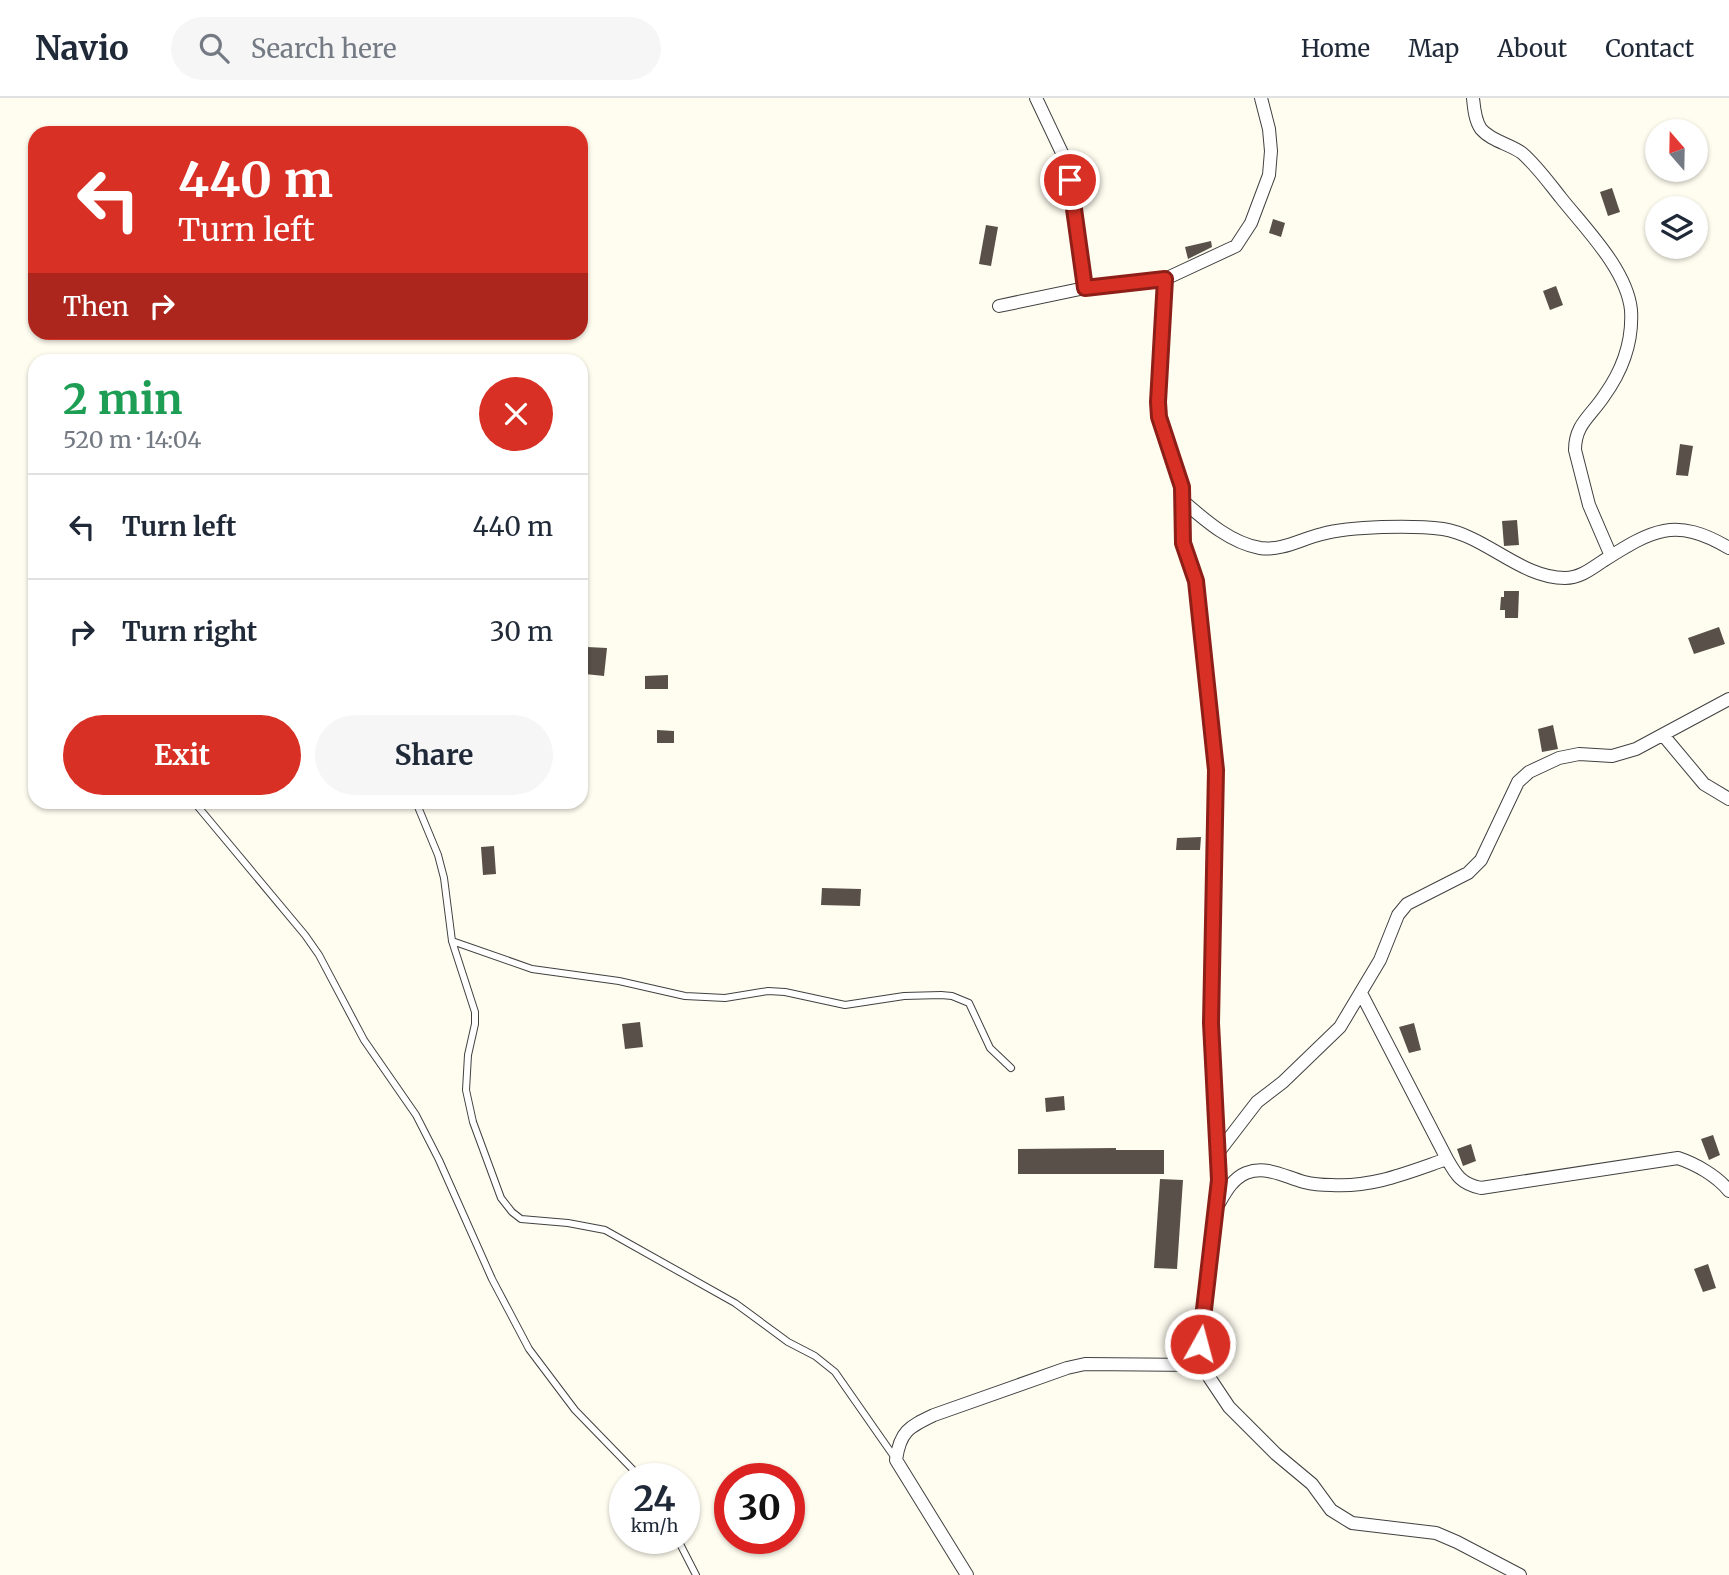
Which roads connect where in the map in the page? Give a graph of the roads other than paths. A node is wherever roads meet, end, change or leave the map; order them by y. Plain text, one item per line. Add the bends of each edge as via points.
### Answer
1 (1035, 98) edge
2 (1261, 98) edge
3 (1473, 98) edge
4 (1165, 279) junction
5 (1085, 288) junction
6 (999, 306) dead end
7 (1184, 502) junction
8 (1729, 548) edge
9 (1611, 556) junction
10 (1729, 699) edge
11 (1663, 735) junction
12 (1729, 799) edge
13 (200, 809) edge
14 (419, 809) edge
15 (452, 941) junction
16 (1361, 993) junction
17 (1011, 1068) dead end
18 (1217, 1154) junction
19 (1447, 1159) junction
20 (1729, 1191) edge
21 (1216, 1207) junction
22 (1198, 1365) junction
23 (896, 1460) junction
24 (627, 1463) edge
25 (685, 1554) edge
26 (696, 1575) edge
27 (967, 1575) edge
28 (1520, 1575) edge

1 - 5 street via 1070,180
2 - 4 street via 1271,150 1269,175 1251,223 1236,246
3 - 9 street via 1482,130 1522,153 1538,170 1604,251 1625,288 1631,323 1623,362 1604,396 1579,426 1575,441 1589,505
4 - 5 street
4 - 7 street via 1159,417 1179,472
5 - 6 street
7 - 9 street via 1232,539 1261,548 1334,531 1405,527 1463,535 1552,577 1586,573
7 - 18 street via 1183,543 1196,581 1216,770 1211,1023
8 - 9 street via 1701,534 1669,529
10 - 11 street
11 - 12 street via 1704,784
11 - 16 street via 1612,756 1579,754 1529,772 1518,782 1475,867 1407,904 1398,915
13 - 24 lane via 319,955 364,1040 416,1115 529,1349 575,1409
14 - 15 lane via 444,878
15 - 17 lane via 532,969 685,996 725,998 768,991 845,1005 921,994 952,996 969,1003 990,1048
15 - 23 lane via 475,1012 466,1090 473,1122 501,1198 512,1212 521,1219 605,1230 735,1303 835,1372
16 - 18 street via 1340,1027 1257,1102
16 - 19 street
18 - 21 street
19 - 20 street via 1457,1178 1481,1188 1678,1158 1691,1162
19 - 21 street via 1362,1184 1333,1185 1282,1173 1247,1173 1229,1186
21 - 22 street
22 - 23 street via 1067,1368 916,1423 898,1443
22 - 28 street via 1229,1407 1312,1484 1339,1517 1352,1523 1436,1533
23 - 27 street
25 - 26 lane

